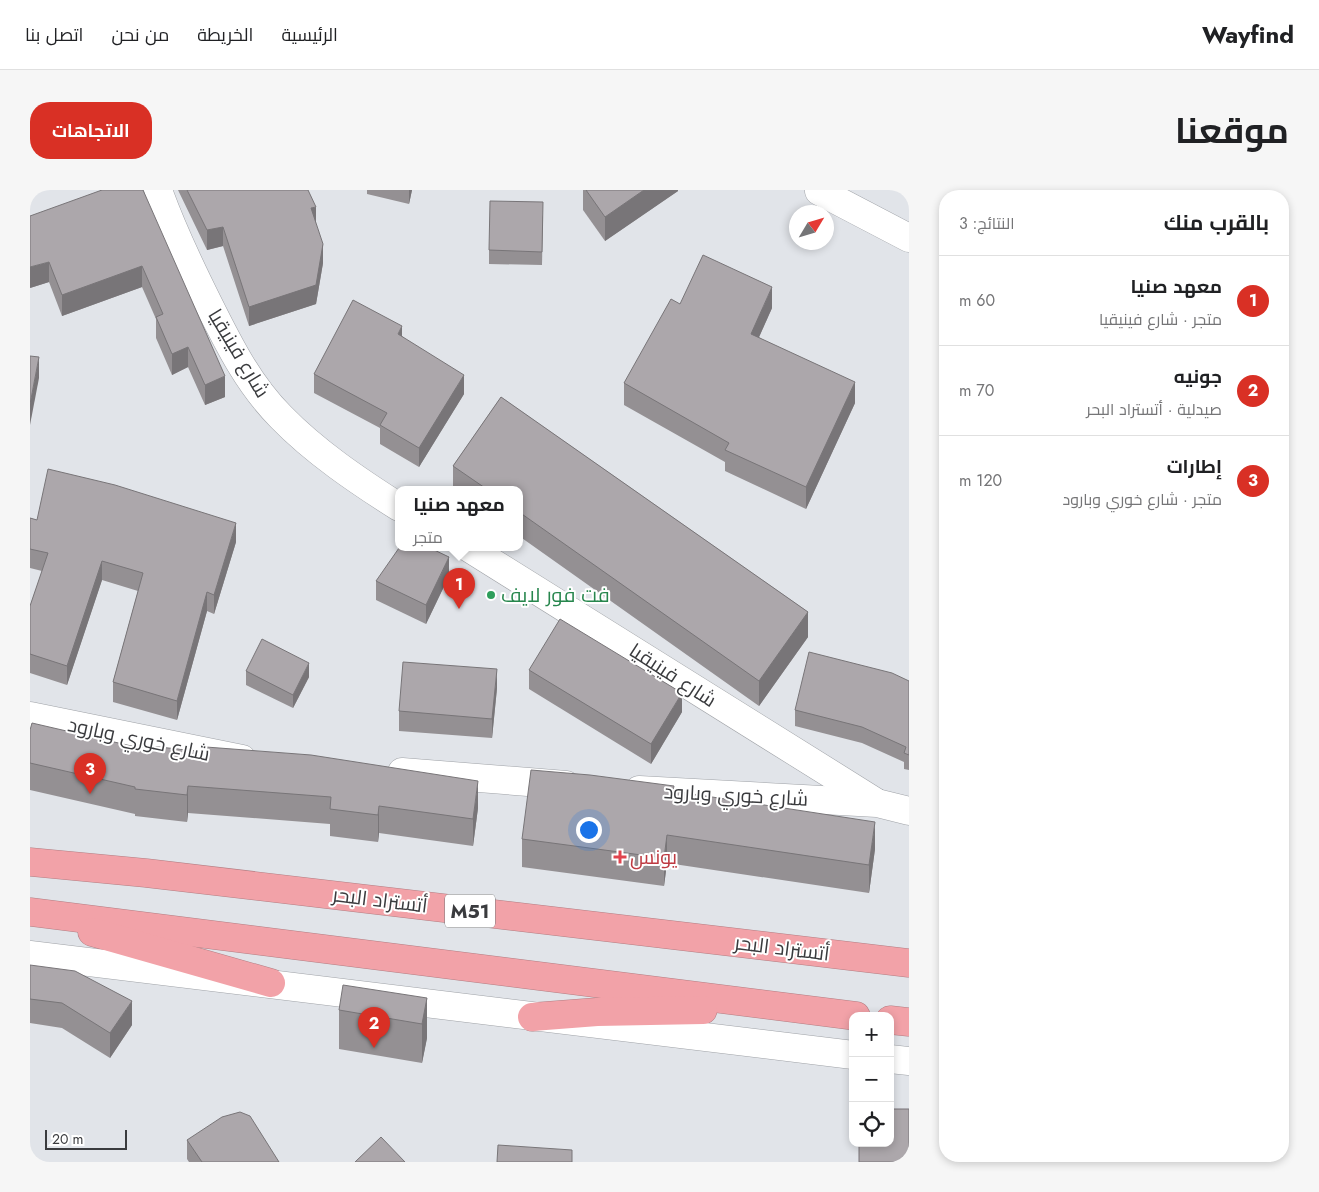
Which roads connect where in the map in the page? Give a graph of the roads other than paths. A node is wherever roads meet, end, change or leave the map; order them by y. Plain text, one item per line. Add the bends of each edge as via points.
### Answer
1 (158, 190) edge
2 (819, 191) edge
3 (909, 238) edge
4 (395, 505) edge
5 (473, 551) edge
6 (30, 716) edge
7 (269, 761) edge
8 (377, 770) edge
9 (878, 803) junction
10 (909, 811) edge
11 (30, 862) edge
12 (30, 914) edge
13 (30, 955) edge
14 (909, 963) edge
15 (271, 983) junction
16 (757, 1003) junction
17 (849, 1015) edge
18 (532, 1016) junction
19 (894, 1020) edge
20 (909, 1022) edge
21 (849, 1055) edge
22 (894, 1059) edge
23 (909, 1061) edge

1 - 4 street, شارع فينيقيا via 174,234 231,348 257,389 281,418 309,442
2 - 3 street
5 - 9 street, شارع فينيقيا
6 - 7 street, شارع خوري وبارود via 239,759
8 - 9 street, شارع خوري وبارود via 604,788
9 - 10 street
11 - 14 highway, أتستراد البحر / M51 via 146,872
12 - 15 highway
12 - 16 highway
13 - 15 street
15 - 18 street
16 - 17 highway
16 - 18 highway via 698,1011
18 - 21 street
19 - 20 highway
22 - 23 street

